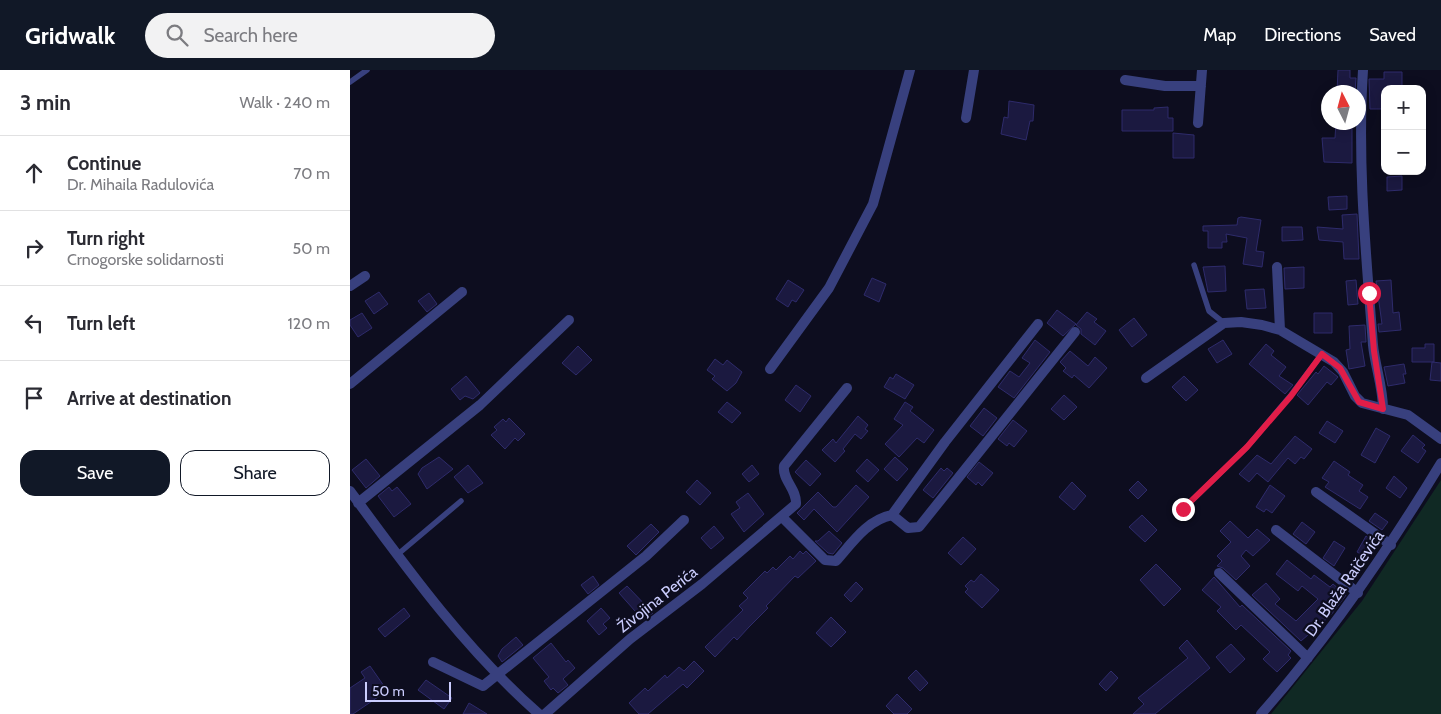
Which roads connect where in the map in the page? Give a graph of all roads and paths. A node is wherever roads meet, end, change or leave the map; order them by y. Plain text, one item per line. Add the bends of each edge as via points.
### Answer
1 (366, 70) edge
2 (910, 70) edge
3 (974, 70) edge
4 (1202, 70) edge
5 (1363, 70) edge
6 (1125, 80) dead end
7 (350, 82) edge
8 (1201, 86) junction
9 (966, 118) dead end
10 (1198, 123) dead end
11 (1194, 265) dead end
12 (1277, 266) dead end
13 (365, 276) dead end
14 (350, 286) edge
15 (462, 292) dead end
16 (569, 320) dead end
17 (1224, 323) junction
18 (1038, 324) dead end
19 (1280, 330) junction
20 (1075, 332) dead end
21 (1322, 354) junction
22 (770, 369) dead end
23 (1146, 378) dead end
24 (350, 384) edge
25 (846, 388) dead end
26 (1383, 409) junction
27 (1441, 439) edge
28 (1441, 463) edge
29 (350, 491) edge
30 (1316, 492) dead end
31 (461, 501) dead end
32 (358, 503) junction
33 (1183, 509) dead end
34 (786, 514) junction
35 (892, 515) junction
36 (684, 520) dead end
37 (1276, 530) dead end
38 (1391, 545) junction
39 (397, 555) junction
40 (1219, 573) dead end
41 (1358, 593) junction
42 (1308, 658) junction
43 (433, 662) dead end
44 (498, 676) junction
45 (539, 714) edge
46 (545, 714) edge
47 (1261, 714) edge

1 - 7 lane
2 - 22 street via 873,204 829,288
3 - 9 street
4 - 8 street
5 - 26 street via 1361,144 1364,216 1374,351
6 - 8 street via 1164,86
8 - 10 street
11 - 17 lane via 1209,311
12 - 19 street
13 - 14 street
15 - 24 street
16 - 32 street via 480,404
17 - 19 street via 1253,323
17 - 23 street
18 - 35 street
19 - 21 street
20 - 35 street via 919,527 908,528
21 - 26 street via 1340,368 1359,402
21 - 33 lane via 1247,447
25 - 34 street via 784,466 785,477 796,498 796,504
26 - 27 street via 1417,420
28 - 38 street, Dr. Blaža Raičevića
29 - 32 street
30 - 38 street
31 - 39 lane
32 - 39 street
34 - 35 street via 830,562 836,561 871,524
34 - 46 street, Živojina Perića via 630,639
36 - 44 street via 646,556
37 - 41 street
38 - 41 street, Dr. Blaža Raičevića
39 - 44 street
40 - 42 street
41 - 42 street, Dr. Blaža Raičevića
42 - 47 street, Dr. Blaža Raičevića
43 - 44 street via 483,686
44 - 45 street

